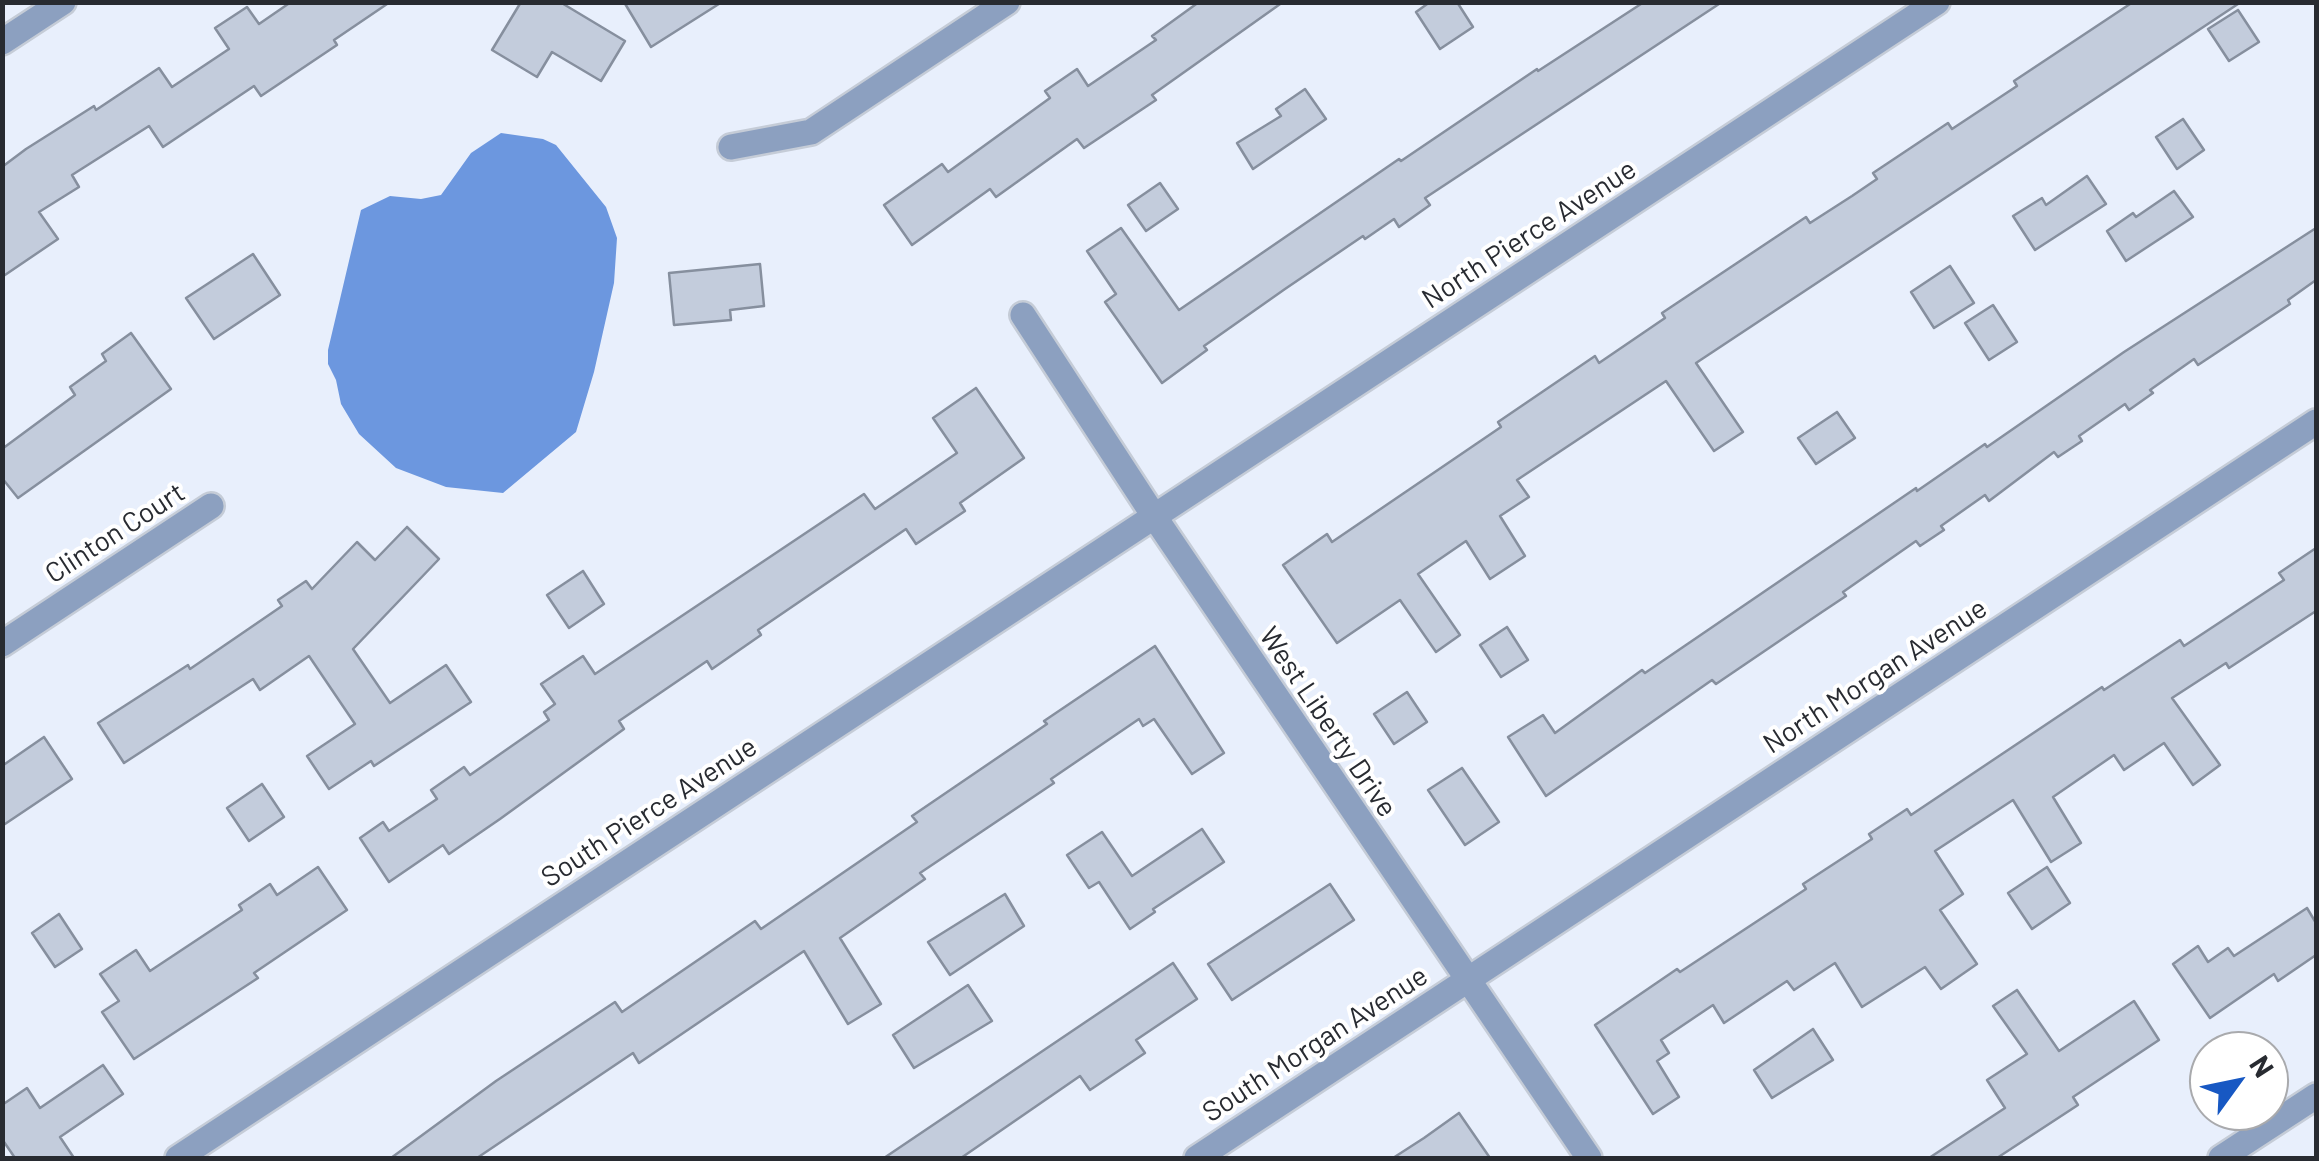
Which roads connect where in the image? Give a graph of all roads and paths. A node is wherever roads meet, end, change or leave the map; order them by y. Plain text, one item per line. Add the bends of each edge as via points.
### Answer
1 (63, 2) edge
2 (1937, 2) edge
3 (1005, 3) edge
4 (2, 42) edge
5 (731, 146) dead end
6 (1023, 315) dead end
7 (2316, 422) edge
8 (211, 506) dead end
9 (1154, 516) junction
10 (2, 644) edge
11 (1466, 980) junction
12 (2316, 1096) edge
13 (178, 1158) edge
14 (1197, 1158) edge
15 (1590, 1158) edge
16 (2221, 1158) edge

1 - 4 street
2 - 9 street, North Pierce Avenue
3 - 5 street via 811,132
6 - 9 street, West Liberty Drive
7 - 11 street, North Morgan Avenue
8 - 10 street, Clinton Court
9 - 11 street, West Liberty Drive
9 - 13 street, South Pierce Avenue
11 - 14 street, South Morgan Avenue
11 - 15 street, West Liberty Drive
12 - 16 street

